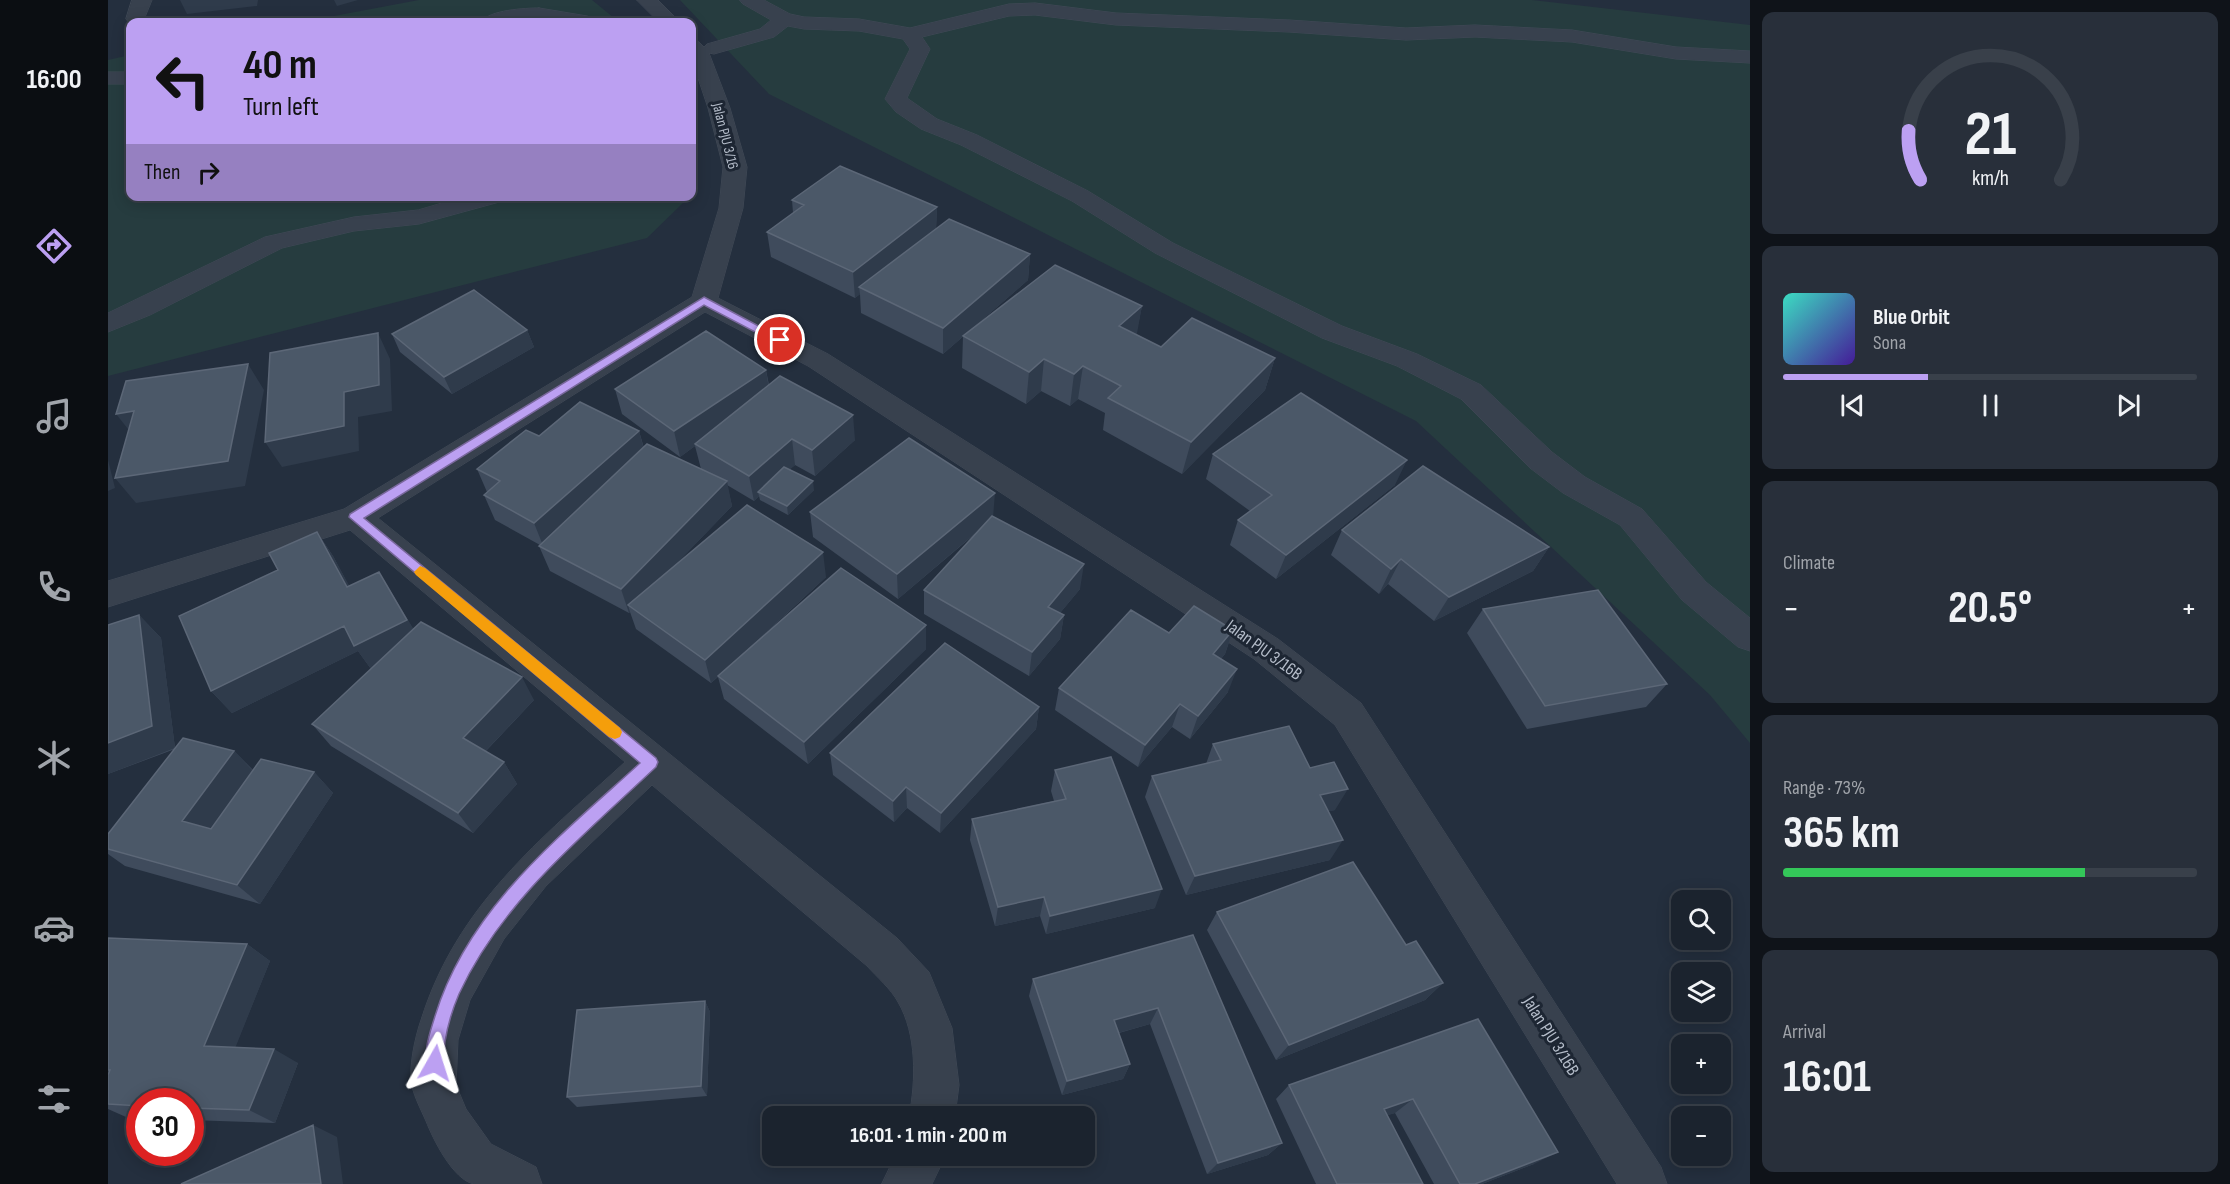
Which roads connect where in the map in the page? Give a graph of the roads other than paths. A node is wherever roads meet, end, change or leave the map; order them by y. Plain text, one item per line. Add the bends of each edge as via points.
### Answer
1 (142, 0) edge
2 (647, 0) edge
3 (750, 0) edge
4 (136, 18) edge
5 (506, 18) edge
6 (570, 18) edge
7 (666, 18) edge
8 (784, 19) junction
9 (909, 34) junction
10 (703, 47) edge
11 (1750, 57) edge
12 (108, 78) edge
13 (126, 78) edge
14 (477, 201) edge
15 (704, 301) junction
16 (108, 323) edge
17 (355, 517) junction
18 (108, 594) edge
19 (1750, 638) edge
20 (651, 762) junction
21 (934, 1106) edge
22 (916, 1166) edge
23 (519, 1184) edge
24 (905, 1184) edge
25 (1644, 1184) edge

1 - 4 street
2 - 7 street
3 - 8 street
5 - 6 street via 528,12
8 - 9 street via 860,24
8 - 10 street via 767,33
9 - 11 street via 1009,10 1035,9 1116,20 1406,34 1475,31 1572,36 1676,53
9 - 19 street via 920,49 896,99 903,107 1080,196 1164,248 1332,332 1407,360 1471,392 1574,485 1631,517 1694,591
10 - 15 street, Jalan PJU 3/16 via 700,55 735,166 731,208
12 - 13 street
14 - 16 street via 419,217 354,224 274,242
15 - 17 street
15 - 25 street, Jalan PJU 3/16B via 838,373 1266,649 1348,714
17 - 18 street
17 - 20 street
20 - 21 street via 882,952 914,987 930,1028 937,1084
20 - 23 street via 532,873 490,925 451,991 436,1040 434,1085 450,1125 475,1160
22 - 24 street

